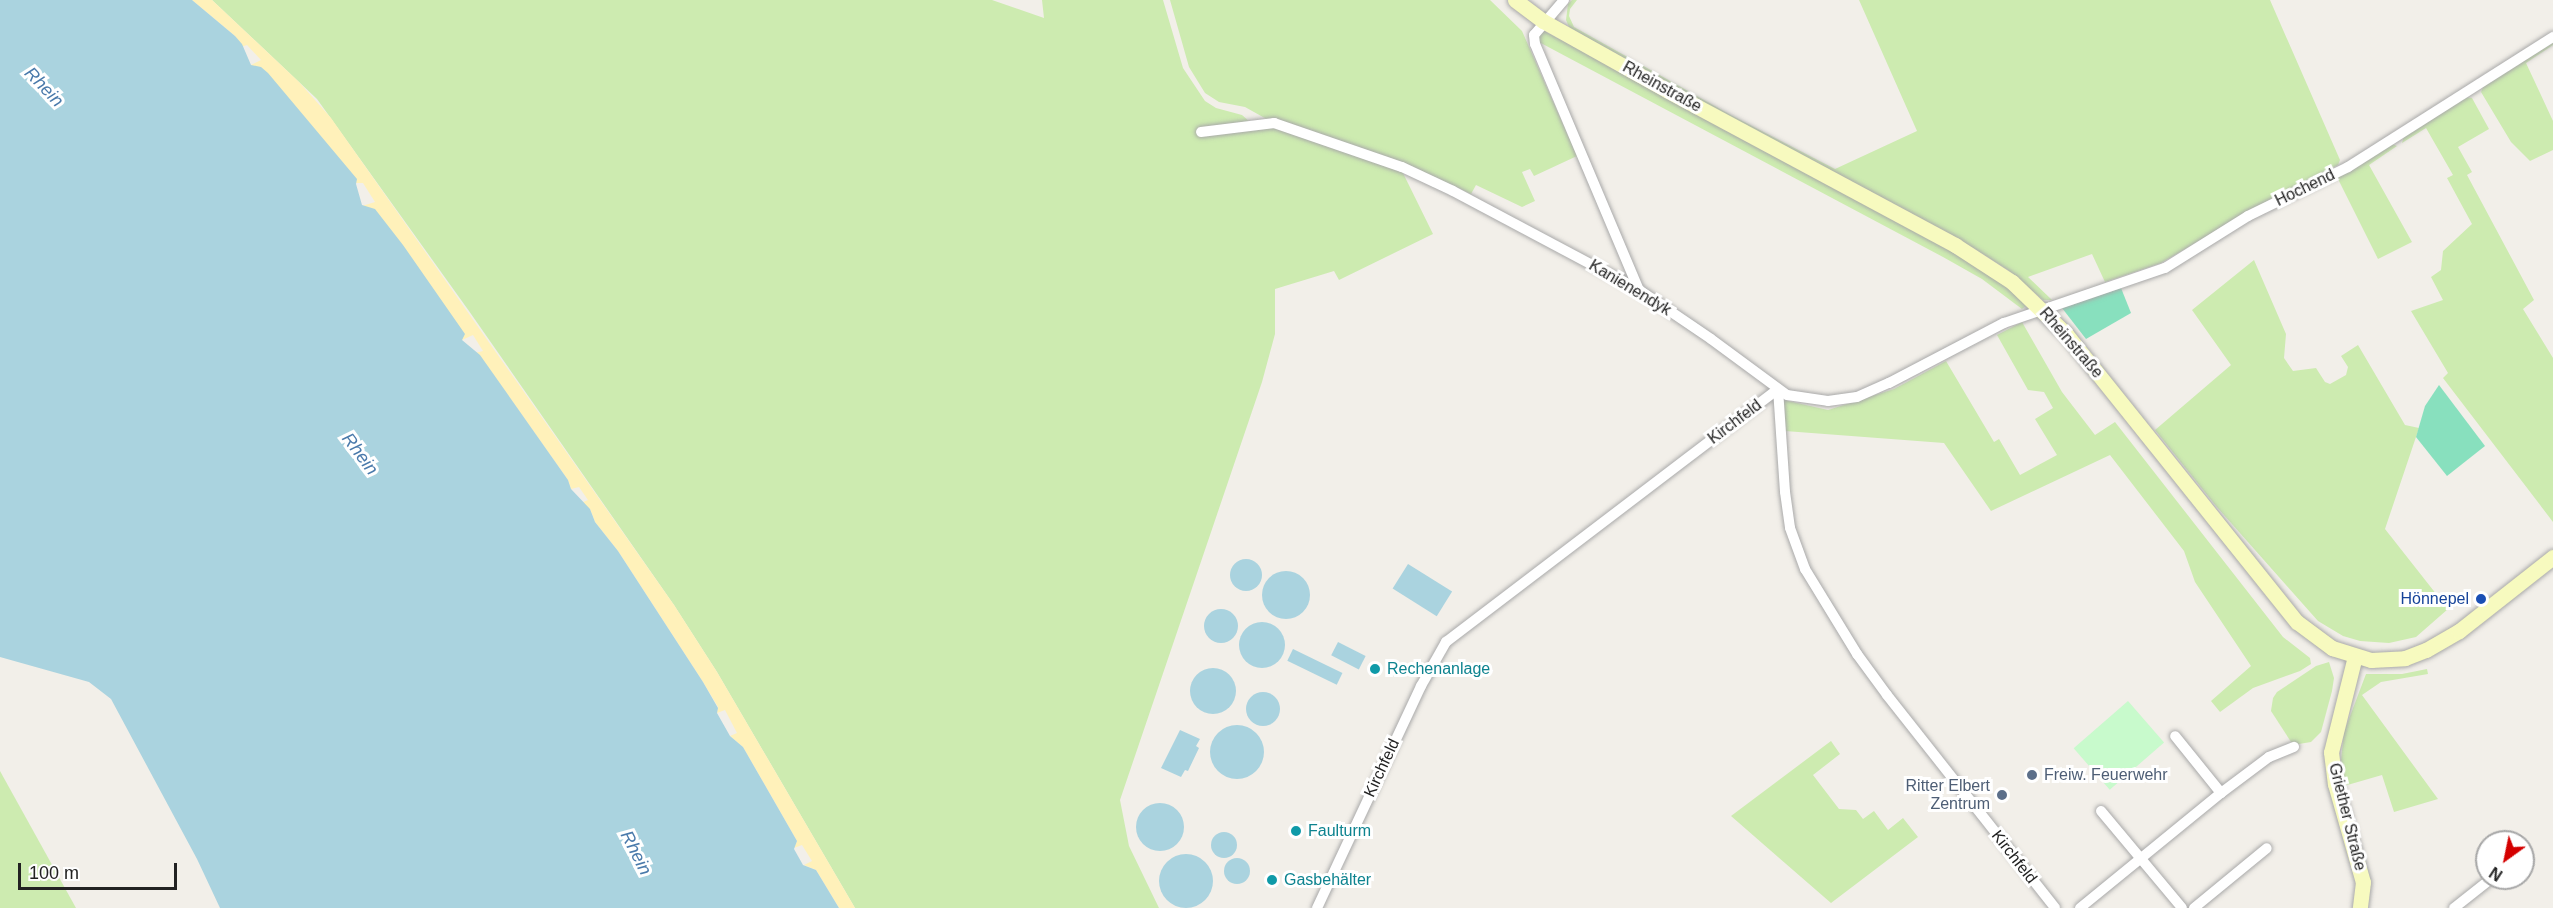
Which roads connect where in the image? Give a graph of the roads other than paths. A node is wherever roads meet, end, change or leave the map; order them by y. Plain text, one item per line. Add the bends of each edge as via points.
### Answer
1 (1515, 0) edge
2 (1564, 0) edge
3 (1543, 21) junction
4 (2553, 37) edge
5 (1202, 132) dead end
6 (1639, 290) junction
7 (2044, 309) junction
8 (1778, 389) junction
9 (2553, 557) edge
10 (2355, 656) junction
11 (2175, 736) dead end
12 (2294, 747) dead end
13 (2221, 793) junction
14 (2101, 811) dead end
15 (2267, 848) dead end
16 (2141, 858) junction
17 (2477, 890) edge
18 (1317, 908) edge
19 (2055, 908) edge
20 (2080, 908) edge
21 (2182, 908) edge
22 (2194, 908) edge
23 (2360, 908) edge
24 (2454, 908) edge

1 - 3 main road, Rheinstraße
2 - 3 street
3 - 6 street via 1534,35 1535,44
3 - 7 main road, Rheinstraße via 1955,245 2012,282
4 - 7 street, Hochend via 2348,167 2248,216 2165,268
5 - 6 street, Kanienendyk via 1274,123 1336,142 1453,191
6 - 8 street, Kanienendyk
7 - 8 street, Kanienendyk via 2004,323 1857,397 1828,401 1787,395
7 - 10 main road, Rheinstraße via 2297,622 2320,640
8 - 18 street, Kirchfeld via 1446,642 1421,686
8 - 19 street, Kirchfeld via 1790,528 1805,569 1887,695
9 - 10 main road, Rheinstraße via 2459,631 2426,650 2386,660
10 - 23 main road, Griether Straße via 2331,752 2335,784 2363,882
11 - 13 street
12 - 13 street via 2270,757
13 - 16 street
14 - 16 street
15 - 22 street
16 - 20 street
16 - 21 street
17 - 24 street

